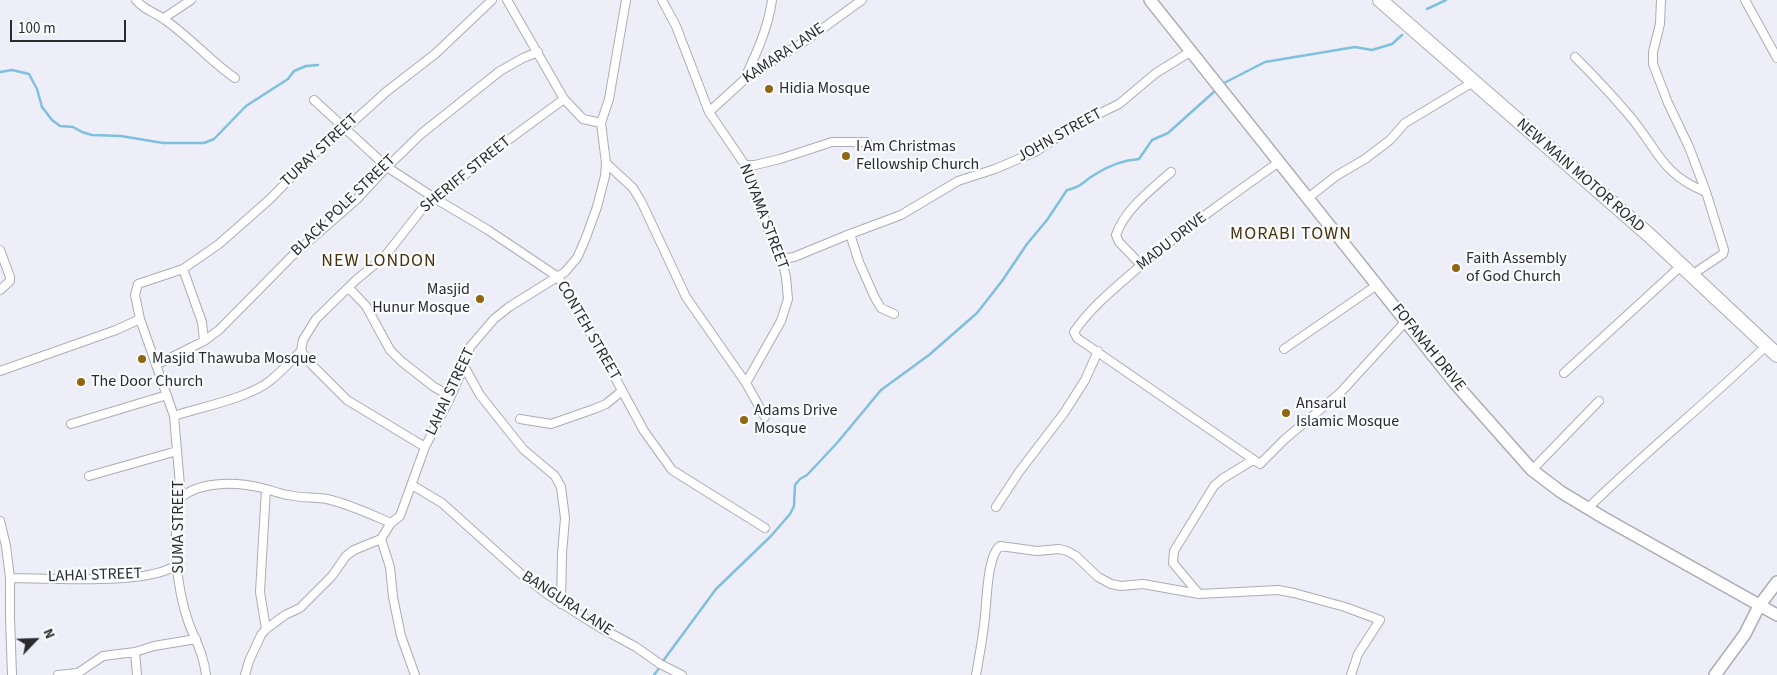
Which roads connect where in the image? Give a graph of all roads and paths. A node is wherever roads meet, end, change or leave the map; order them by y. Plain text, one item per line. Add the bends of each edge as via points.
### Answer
1 (136, 0) edge
2 (492, 0) edge
3 (507, 0) edge
4 (626, 0) edge
5 (662, 0) edge
6 (772, 0) edge
7 (862, 0) edge
8 (1150, 0) edge
9 (1380, 0) edge
10 (1392, 0) edge
11 (1661, 0) edge
12 (1745, 0) edge
13 (189, 2) edge
14 (164, 18) junction
15 (538, 52) junction
16 (1190, 52) junction
17 (1575, 57) dead end
18 (1777, 58) edge
19 (235, 78) dead end
20 (744, 80) junction
21 (1473, 82) junction
22 (564, 99) junction
23 (314, 100) dead end
24 (709, 112) junction
25 (601, 123) junction
26 (345, 128) junction
27 (867, 142) dead end
28 (1279, 162) junction
29 (606, 163) junction
30 (745, 165) junction
31 (387, 167) junction
32 (1171, 172) dead end
33 (1706, 192) junction
34 (1308, 198) junction
35 (436, 199) junction
36 (850, 234) junction
37 (0, 250) edge
38 (782, 259) junction
39 (1141, 265) junction
40 (1682, 266) junction
41 (183, 269) junction
42 (1699, 270) junction
43 (558, 277) junction
44 (138, 284) joint
45 (1377, 285) junction
46 (349, 288) junction
47 (0, 290) edge
48 (894, 314) dead end
49 (140, 319) junction
50 (1406, 321) junction
51 (204, 341) junction
52 (1284, 349) dead end
53 (1774, 349) edge
54 (302, 351) junction
55 (1098, 351) junction
56 (156, 365) junction
57 (464, 366) junction
58 (0, 371) edge
59 (1564, 373) dead end
60 (746, 383) junction
61 (622, 391) junction
62 (167, 395) junction
63 (451, 396) junction
64 (1599, 401) dead end
65 (174, 416) junction
66 (765, 417) dead end
67 (520, 419) dead end
68 (71, 424) dead end
69 (426, 447) junction
70 (177, 451) junction
71 (1253, 460) junction
72 (1532, 470) junction
73 (89, 476) dead end
74 (412, 485) junction
75 (266, 489) junction
76 (181, 497) junction
77 (996, 507) dead end
78 (1588, 508) junction
79 (0, 521) edge
80 (391, 523) junction
81 (765, 528) dead end
82 (382, 540) junction
83 (177, 564) junction
84 (10, 578) junction
85 (1777, 582) edge
86 (1199, 594) junction
87 (561, 604) junction
88 (1759, 606) junction
89 (1777, 615) edge
90 (266, 629) junction
91 (196, 639) junction
92 (136, 652) junction
93 (76, 674) edge
94 (12, 675) edge
95 (58, 675) edge
96 (137, 675) edge
97 (206, 675) edge
98 (245, 675) edge
99 (415, 675) edge
100 (682, 675) edge
101 (976, 675) edge
102 (1351, 675) edge
103 (1715, 675) edge

1 - 14 street via 143,8
2 - 26 street, TURAY STREET via 435,54
3 - 15 street
4 - 25 street, LAHAI STREET via 610,99
5 - 24 street, NUYAMA STREET via 676,26
6 - 20 street via 770,17
7 - 20 street, KAMARA LANE
8 - 16 street, FOFANAH DRIVE
9 - 21 highway, NEW MAIN MOTOR ROAD
10 - 42 highway, NEW MAIN MOTOR ROAD
11 - 33 street via 1653,64
12 - 18 street
13 - 14 street
14 - 19 street
15 - 22 street
15 - 31 street, BLACK POLE STREET via 500,71 421,134
16 - 28 street, FOFANAH DRIVE
16 - 36 street, JOHN STREET via 1156,73 1118,104 1076,125 1035,152 958,181 908,211
17 - 33 street via 1630,115 1671,172 1690,186
20 - 24 street, KAMARA LANE
21 - 34 street via 1406,123 1371,155
21 - 40 highway, NEW MAIN MOTOR ROAD
22 - 25 street via 583,119
22 - 35 street, SHERIFF STREET
23 - 26 street, CONTEH STREET
24 - 30 street, NUYAMA STREET
25 - 29 street, LAHAI STREET
26 - 31 street, CONTEH STREET
26 - 41 street, TURAY STREET via 219,244
27 - 30 street via 832,142 780,160
28 - 34 street, FOFANAH DRIVE
28 - 39 street, MADU DRIVE via 1178,234
29 - 43 street, LAHAI STREET via 598,207 585,240 577,258
29 - 60 street via 633,188 686,297
30 - 38 street, NUYAMA STREET
31 - 35 street, CONTEH STREET
31 - 51 street, BLACK POLE STREET via 357,199 298,250 219,330
32 - 39 street via 1140,200 1120,224 1116,235
33 - 42 street via 1724,252
34 - 45 street, FOFANAH DRIVE
35 - 43 street, CONTEH STREET
35 - 46 street, SHERIFF STREET via 426,204 385,256
36 - 38 street, JOHN STREET
36 - 48 street via 878,303
37 - 47 street via 10,276 10,281
38 - 60 street, NUYAMA STREET via 788,299 782,321
39 - 55 street, MADU DRIVE via 1113,289 1074,332 1077,338
40 - 53 highway, NEW MAIN MOTOR ROAD
40 - 59 street
41 - 44 street, TURAY STREET
41 - 51 street via 202,322
42 - 53 highway, NEW MAIN MOTOR ROAD
43 - 57 street, LAHAI STREET via 494,319 470,347
43 - 61 street, CONTEH STREET
44 - 49 street, SUMA STREET via 135,295
45 - 50 street, FOFANAH DRIVE
45 - 52 street
46 - 54 street, SHERIFF STREET via 316,319 303,340
46 - 63 street via 369,311 390,350 434,387
49 - 56 street, SUMA STREET
49 - 58 street
50 - 71 street via 1340,393 1260,464
50 - 72 street, FOFANAH DRIVE
51 - 56 street, BLACK POLE STREET
53 - 78 street via 1720,390
54 - 65 street via 270,381 256,389
54 - 69 street via 348,400
55 - 71 street
55 - 77 street via 1075,397
56 - 62 street, SUMA STREET
57 - 63 street, LAHAI STREET
57 - 87 street via 480,394 523,449 555,476 561,487 565,518
60 - 66 street
61 - 67 street via 606,404 551,424
61 - 81 street, CONTEH STREET via 644,431 672,470
62 - 65 street, SUMA STREET
62 - 68 street
63 - 69 street, LAHAI STREET
64 - 72 street
65 - 70 street, SUMA STREET
69 - 74 street, LAHAI STREET
70 - 73 street
70 - 76 street, SUMA STREET
71 - 86 street via 1214,486 1174,551 1173,563
72 - 78 street, FOFANAH DRIVE
74 - 80 street, LAHAI STREET via 400,516
74 - 87 street, BANGURA LANE via 442,503 521,574
75 - 76 street via 242,484 216,485 189,491
75 - 80 street via 349,505
75 - 90 street via 260,592
76 - 83 street, SUMA STREET
78 - 88 street, FOFANAH DRIVE
79 - 84 street
80 - 82 street, LAHAI STREET
82 - 90 street via 346,556 332,576 300,608
82 - 99 street via 390,567 401,636
83 - 84 street, LAHAI STREET via 163,572 135,577 84,580
83 - 91 street, SUMA STREET via 180,594
84 - 94 street
85 - 88 street
86 - 101 street via 1143,584 1111,584 1076,556 1059,549 1036,551 1000,546 990,569
86 - 102 street via 1294,592 1380,620 1358,654
87 - 100 street, BANGURA LANE
88 - 89 street, FOFANAH DRIVE
88 - 103 street via 1745,634
90 - 98 street
91 - 92 street
91 - 97 street, SUMA STREET
92 - 93 street via 103,656
92 - 96 street
93 - 95 street

